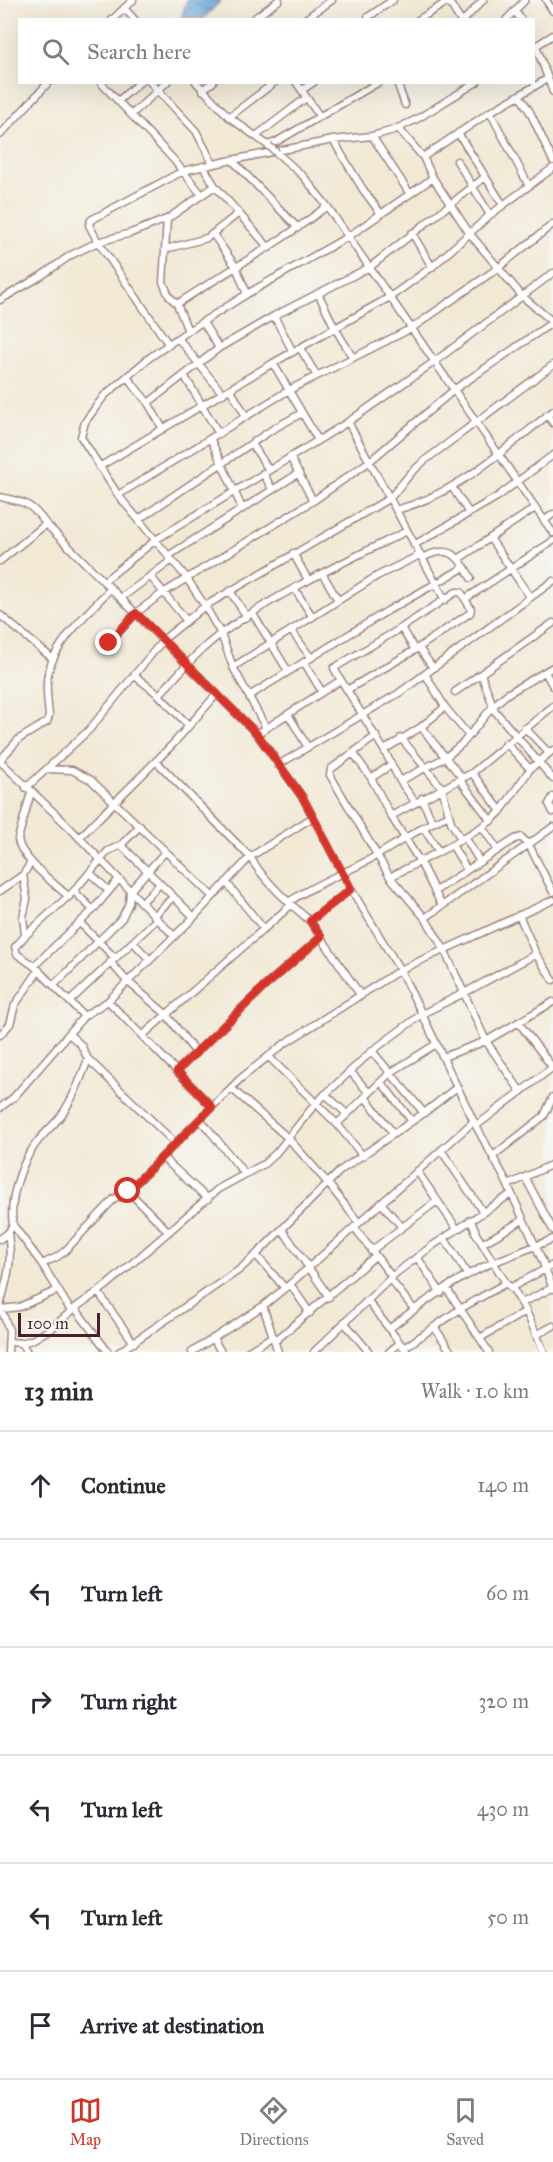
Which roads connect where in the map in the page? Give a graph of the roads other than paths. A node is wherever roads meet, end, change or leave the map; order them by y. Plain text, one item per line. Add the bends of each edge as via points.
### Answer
1 (133, 0) edge
2 (279, 0) edge
3 (332, 0) edge
4 (393, 0) edge
5 (449, 0) edge
6 (483, 0) edge
7 (525, 0) edge
8 (546, 0) edge
9 (124, 8) junction
10 (514, 11) junction
11 (553, 11) edge
12 (368, 17) dead end
13 (114, 18) edge
14 (133, 18) edge
15 (255, 18) edge
16 (307, 18) edge
17 (422, 18) edge
18 (461, 18) edge
19 (464, 18) edge
20 (508, 18) edge
21 (519, 18) edge
22 (553, 35) edge
23 (535, 46) edge
24 (547, 79) junction
25 (47, 84) edge
26 (102, 84) edge
27 (138, 84) edge
28 (152, 84) edge
29 (165, 84) edge
30 (198, 84) edge
31 (210, 84) edge
32 (272, 84) edge
33 (298, 84) edge
34 (311, 84) edge
35 (377, 84) edge
36 (398, 84) edge
37 (474, 84) edge
38 (202, 90) junction
39 (302, 90) junction
40 (158, 91) junction
41 (553, 92) edge
42 (519, 95) junction
43 (306, 98) junction
44 (118, 101) junction
45 (405, 105) dead end
46 (490, 112) junction
47 (132, 114) junction
48 (229, 117) junction
49 (320, 117) junction
50 (398, 128) junction
51 (458, 133) junction
52 (0, 135) edge
53 (256, 136) junction
54 (372, 136) junction
55 (333, 141) junction
56 (269, 145) junction
57 (423, 157) junction
58 (232, 160) junction
59 (457, 161) dead end
60 (553, 161) edge
61 (213, 164) junction
62 (203, 166) junction
63 (553, 168) edge
64 (183, 171) junction
65 (485, 177) junction
66 (433, 178) junction
67 (215, 186) junction
68 (473, 186) junction
69 (529, 186) junction
70 (410, 194) junction
71 (202, 195) junction
72 (451, 204) junction
73 (503, 205) junction
74 (327, 206) junction
75 (239, 213) junction
76 (381, 214) junction
77 (490, 215) junction
78 (167, 219) junction
79 (553, 224) edge
80 (298, 228) junction
81 (412, 233) junction
82 (213, 234) junction
83 (470, 234) junction
84 (349, 236) junction
85 (98, 242) junction
86 (269, 248) junction
87 (165, 249) junction
88 (236, 267) junction
89 (370, 267) junction
90 (432, 267) junction
91 (498, 268) junction
92 (553, 273) edge
93 (318, 293) junction
94 (247, 294) junction
95 (522, 296) junction
96 (390, 297) junction
97 (0, 300) edge
98 (177, 303) junction
99 (274, 316) junction
100 (203, 322) junction
101 (553, 322) edge
102 (335, 328) junction
103 (411, 328) junction
104 (188, 331) junction
105 (178, 339) junction
106 (169, 345) junction
107 (219, 348) junction
108 (300, 348) junction
109 (293, 352) junction
110 (353, 358) junction
111 (434, 362) junction
112 (273, 363) junction
113 (199, 364) junction
114 (553, 365) edge
115 (184, 375) junction
116 (317, 376) junction
117 (127, 377) junction
118 (230, 389) junction
119 (455, 389) junction
120 (289, 390) junction
121 (223, 394) junction
122 (148, 404) junction
123 (203, 406) junction
124 (302, 413) junction
125 (550, 413) edge
126 (246, 416) junction
127 (348, 422) junction
128 (477, 422) junction
129 (553, 423) edge
130 (163, 429) junction
131 (219, 434) junction
132 (211, 440) junction
133 (318, 440) junction
134 (252, 444) junction
135 (500, 454) junction
136 (553, 455) edge
137 (290, 457) junction
138 (370, 461) junction
139 (221, 465) junction
140 (99, 467) junction
141 (266, 471) junction
142 (299, 473) junction
143 (518, 482) junction
144 (452, 487) junction
145 (272, 489) junction
146 (233, 492) junction
147 (118, 495) junction
148 (0, 497) edge
149 (390, 498) junction
150 (313, 501) junction
151 (242, 508) junction
152 (535, 508) junction
153 (396, 510) junction
154 (468, 513) junction
155 (553, 514) edge
156 (139, 519) junction
157 (544, 521) junction
158 (46, 524) junction
159 (407, 531) junction
160 (553, 533) edge
161 (490, 538) junction
162 (157, 539) junction
163 (553, 541) edge
164 (414, 545) junction
165 (293, 553) junction
166 (421, 557) junction
167 (170, 558) junction
168 (460, 558) junction
169 (0, 561) edge
170 (465, 567) junction
171 (511, 568) junction
172 (322, 573) junction
173 (150, 576) junction
174 (186, 577) junction
175 (471, 578) dead end
176 (308, 580) junction
177 (104, 581) junction
178 (553, 581) edge
179 (435, 583) junction
180 (111, 588) junction
181 (294, 588) junction
182 (230, 591) junction
183 (163, 592) junction
184 (530, 597) junction
185 (121, 598) junction
186 (465, 599) junction
187 (338, 600) junction
188 (445, 600) junction
189 (206, 606) junction
190 (136, 613) junction
191 (0, 615) edge
192 (250, 616) junction
193 (312, 616) junction
194 (187, 621) junction
195 (553, 623) edge
196 (401, 628) junction
197 (291, 630) junction
198 (221, 634) junction
199 (164, 639) junction
200 (272, 642) junction
201 (109, 643) dead end
202 (417, 649) junction
203 (311, 658) junction
204 (52, 659) junction
205 (304, 663) junction
206 (187, 665) junction
207 (233, 667) junction
208 (553, 667) edge
209 (433, 668) junction
210 (288, 671) junction
211 (545, 672) junction
212 (425, 674) junction
213 (482, 674) junction
214 (135, 676) junction
215 (341, 680) junction
216 (553, 686) edge
217 (347, 690) junction
218 (322, 692) junction
219 (455, 692) dead end
220 (159, 695) junction
221 (216, 695) junction
222 (249, 696) junction
223 (493, 706) junction
224 (553, 706) edge
225 (445, 707) junction
226 (288, 714) junction
227 (363, 714) junction
228 (189, 726) junction
229 (421, 727) junction
230 (266, 728) junction
231 (525, 728) junction
232 (257, 734) junction
233 (376, 736) junction
234 (469, 736) junction
235 (515, 736) junction
236 (401, 738) junction
237 (506, 743) junction
238 (308, 746) junction
239 (384, 750) junction
240 (551, 752) edge
241 (354, 754) junction
242 (446, 757) junction
243 (0, 760) edge
244 (156, 761) junction
245 (539, 761) junction
246 (278, 765) junction
247 (391, 765) junction
248 (426, 768) junction
249 (47, 769) junction
250 (530, 769) junction
251 (472, 773) junction
252 (371, 778) junction
253 (461, 779) junction
254 (553, 779) edge
255 (400, 781) junction
256 (442, 788) junction
257 (28, 790) junction
258 (553, 797) edge
259 (419, 800) junction
260 (115, 802) junction
261 (501, 811) junction
262 (553, 812) edge
263 (391, 816) junction
264 (448, 816) junction
265 (313, 817) junction
266 (490, 821) junction
267 (432, 822) junction
268 (140, 826) junction
269 (423, 827) junction
270 (482, 827) junction
271 (553, 827) edge
272 (405, 837) junction
273 (79, 838) junction
274 (463, 838) junction
275 (121, 845) junction
276 (452, 845) junction
277 (529, 845) junction
278 (498, 850) junction
279 (165, 852) junction
280 (439, 852) junction
281 (378, 855) junction
282 (250, 856) junction
283 (101, 861) junction
284 (31, 862) junction
285 (420, 862) junction
286 (480, 862) junction
287 (467, 870) junction
288 (147, 871) junction
289 (342, 872) junction
290 (90, 873) junction
291 (23, 875) junction
292 (390, 877) junction
293 (119, 879) junction
294 (226, 882) junction
295 (159, 885) junction
296 (351, 889) junction
297 (0, 891) edge
298 (74, 891) junction
299 (109, 891) junction
300 (130, 891) junction
301 (435, 891) junction
302 (553, 892) edge
303 (212, 896) junction
304 (69, 897) junction
305 (173, 897) junction
306 (553, 900) edge
307 (141, 903) junction
308 (290, 903) junction
309 (442, 906) junction
310 (93, 910) junction
311 (519, 915) junction
312 (156, 917) junction
313 (194, 917) junction
314 (424, 918) junction
315 (310, 921) junction
316 (80, 923) junction
317 (263, 928) junction
318 (25, 936) junction
319 (174, 936) junction
320 (321, 937) junction
321 (133, 942) junction
322 (99, 943) junction
323 (444, 949) junction
324 (536, 954) junction
325 (113, 960) junction
326 (150, 960) junction
327 (37, 968) junction
328 (400, 970) junction
329 (553, 980) edge
330 (128, 981) junction
331 (54, 985) junction
332 (465, 993) junction
333 (361, 996) junction
334 (70, 1001) junction
335 (108, 1001) junction
336 (553, 1002) edge
337 (166, 1014) junction
338 (422, 1014) junction
339 (84, 1016) junction
340 (519, 1023) junction
341 (69, 1034) junction
342 (0, 1035) edge
343 (142, 1036) junction
344 (486, 1041) junction
345 (436, 1044) junction
346 (372, 1051) junction
347 (196, 1053) junction
348 (269, 1057) junction
349 (443, 1057) junction
350 (88, 1059) junction
351 (553, 1068) edge
352 (177, 1071) junction
353 (350, 1071) junction
354 (390, 1073) junction
355 (381, 1082) junction
356 (457, 1087) junction
357 (231, 1088) junction
358 (521, 1092) junction
359 (325, 1094) junction
360 (367, 1095) junction
361 (553, 1096) edge
362 (316, 1103) junction
363 (212, 1107) junction
364 (0, 1108) edge
365 (550, 1112) edge
366 (424, 1113) junction
367 (347, 1114) junction
368 (200, 1119) junction
369 (412, 1121) junction
370 (337, 1124) junction
371 (475, 1124) junction
372 (394, 1134) junction
373 (288, 1138) junction
374 (176, 1143) junction
375 (441, 1149) junction
376 (363, 1156) junction
377 (493, 1156) junction
378 (162, 1157) junction
379 (553, 1164) edge
380 (417, 1171) junction
381 (245, 1174) junction
382 (525, 1177) junction
383 (327, 1182) junction
384 (508, 1185) junction
385 (128, 1191) junction
386 (511, 1194) junction
387 (208, 1199) junction
388 (437, 1201) junction
389 (381, 1203) junction
390 (483, 1212) junction
391 (470, 1220) junction
392 (523, 1220) junction
393 (13, 1225) junction
394 (356, 1225) junction
395 (402, 1227) junction
396 (282, 1229) junction
397 (457, 1229) junction
398 (553, 1230) edge
399 (169, 1232) junction
400 (8, 1233) junction
401 (444, 1238) junction
402 (0, 1239) edge
403 (553, 1239) edge
404 (483, 1243) junction
405 (536, 1246) junction
406 (373, 1254) junction
407 (256, 1255) junction
408 (417, 1257) junction
409 (495, 1262) junction
410 (42, 1264) junction
411 (553, 1265) edge
412 (309, 1267) junction
413 (545, 1270) junction
414 (468, 1275) junction
415 (391, 1278) junction
416 (508, 1285) junction
417 (288, 1286) junction
418 (553, 1288) edge
419 (58, 1290) junction
420 (444, 1291) junction
421 (98, 1292) junction
422 (329, 1297) junction
423 (367, 1300) junction
424 (522, 1303) junction
425 (263, 1306) junction
426 (1, 1307) edge
427 (414, 1309) junction
428 (460, 1309) junction
429 (73, 1310) junction
430 (526, 1311) junction
431 (310, 1313) junction
432 (344, 1322) junction
433 (553, 1326) edge
434 (435, 1328) junction
435 (389, 1329) junction
436 (536, 1335) junction
437 (213, 1338) junction
438 (480, 1338) junction
439 (274, 1339) junction
440 (10, 1342) junction
441 (21, 1343) junction
442 (134, 1343) junction
443 (404, 1348) edge
444 (319, 1350) edge
445 (8, 1352) edge
446 (27, 1352) edge
447 (108, 1352) edge
448 (120, 1352) edge
449 (192, 1352) edge
450 (221, 1352) edge
451 (247, 1352) edge
452 (278, 1352) edge
453 (369, 1352) edge
454 (389, 1352) edge
455 (451, 1352) edge
456 (489, 1352) edge
457 (544, 1352) edge

1 - 9 street
2 - 15 street
3 - 16 street
4 - 12 street
5 - 17 street
5 - 18 street
6 - 19 street
7 - 10 street
8 - 11 street
9 - 13 street
9 - 14 street
10 - 20 street
10 - 21 street
22 - 23 street
23 - 24 street
24 - 41 street
24 - 42 street
25 - 52 street
26 - 44 street
27 - 44 street
28 - 40 street
29 - 40 street
30 - 38 street
31 - 38 street
32 - 48 street
33 - 39 street
34 - 39 street
35 - 49 street
36 - 45 street
37 - 50 street
38 - 48 street
39 - 43 street
40 - 47 street
40 - 61 street via 196,131
42 - 46 street
42 - 60 street
43 - 49 street
43 - 53 street
44 - 47 street
46 - 51 street
46 - 69 street
47 - 64 street
48 - 53 street
49 - 56 street
50 - 54 street
50 - 57 street
51 - 57 street
51 - 65 street
53 - 56 street
54 - 55 street
54 - 70 street
55 - 58 street
55 - 76 street
56 - 74 street, bridge via 303,176
57 - 66 street
58 - 61 street
58 - 80 street
59 - 68 street
61 - 62 street
62 - 64 street
62 - 67 street
63 - 69 street
64 - 71 street
64 - 85 street via 91,220 89,225
65 - 68 street
65 - 73 street
66 - 70 street
66 - 72 street
67 - 71 street
67 - 75 street
68 - 72 street
68 - 77 street
69 - 73 street
70 - 76 street
71 - 78 street
72 - 81 street
72 - 83 street
73 - 77 street
74 - 80 street
74 - 84 street
75 - 82 street
75 - 86 street
76 - 84 street
77 - 83 street
78 - 85 street
78 - 87 street
79 - 91 street
80 - 86 street
81 - 89 street
81 - 90 street
82 - 87 street
82 - 88 street
83 - 90 street
83 - 91 street
84 - 89 street
84 - 94 street
85 - 97 street
85 - 106 street
86 - 88 street
87 - 98 street via 163,282
88 - 94 street
88 - 98 street
89 - 93 street
89 - 96 street
90 - 96 street
91 - 95 street
91 - 103 street
92 - 95 street
93 - 99 street
93 - 102 street
94 - 100 street
95 - 101 street
95 - 111 street
96 - 102 street
96 - 103 street
98 - 104 street
99 - 107 street
99 - 109 street
100 - 104 street
100 - 107 street
101 - 119 street
102 - 108 street
102 - 110 street
103 - 110 street
103 - 111 street
104 - 105 street
105 - 106 street
105 - 113 street
106 - 117 street
107 - 113 street
108 - 109 street
108 - 116 street
109 - 112 street
110 - 116 street
111 - 119 street
111 - 127 street
112 - 118 street
112 - 120 street
113 - 115 street
113 - 121 street
114 - 128 street
115 - 122 street
115 - 123 street
116 - 120 street
117 - 122 street
117 - 140 street via 104,396 85,422 81,437
118 - 121 street
118 - 126 street
119 - 128 street
119 - 138 street
120 - 124 street
120 - 126 street
121 - 123 street
122 - 130 street
123 - 130 street
123 - 131 street
124 - 133 street
124 - 134 street
125 - 129 street
125 - 135 street
126 - 131 street
127 - 133 street
127 - 138 street
128 - 135 street
128 - 149 street via 418,467
130 - 140 street
131 - 132 street
132 - 139 street
132 - 147 street
133 - 137 street
134 - 139 street
134 - 141 street
135 - 143 street
135 - 144 street
136 - 143 street
137 - 141 street
137 - 142 street
138 - 149 street
138 - 150 street
139 - 146 street
139 - 156 street
140 - 147 street
141 - 145 street
141 - 146 street
142 - 145 street
142 - 150 street
143 - 152 street
143 - 154 street
144 - 153 street via 436,497
144 - 154 street
145 - 151 street
146 - 151 street
146 - 162 street
147 - 156 street
148 - 158 street via 25,502
149 - 153 street
149 - 165 street
150 - 174 street
151 - 167 street
152 - 157 street
152 - 161 street
153 - 159 street
154 - 164 street
155 - 157 street
156 - 162 street
157 - 160 street
158 - 169 street
158 - 177 street
159 - 164 street
159 - 172 street
161 - 168 street
161 - 171 street
162 - 167 street
162 - 177 street
163 - 171 street
164 - 166 street
165 - 176 street
165 - 182 street
166 - 168 street via 436,551
166 - 179 street
166 - 187 street via 377,576
167 - 173 street
167 - 174 street
168 - 170 street
170 - 175 street
170 - 179 street
171 - 184 street
171 - 186 street
172 - 176 street
172 - 187 street
173 - 183 street
173 - 185 street
174 - 183 street
174 - 189 street
176 - 181 street
177 - 180 street
178 - 184 street
179 - 188 street
179 - 203 street
180 - 185 street
180 - 204 street
181 - 192 street
181 - 193 street
182 - 189 street
182 - 192 street
183 - 190 street
183 - 194 street
184 - 209 street
185 - 190 street
186 - 188 street via 460,591
186 - 202 street via 470,613
187 - 193 street
188 - 196 street
189 - 194 street
189 - 198 street
190 - 199 street
190 - 201 street
191 - 204 street
192 - 198 street
192 - 200 street
193 - 197 street
194 - 199 street
195 - 213 street
196 - 202 street
196 - 215 street via 336,666
197 - 200 street
197 - 203 street
198 - 206 street
198 - 207 street
199 - 206 street
199 - 214 street
200 - 207 street
200 - 210 street
202 - 209 street
202 - 217 street
203 - 205 street
204 - 243 street via 47,675 47,722 19,739
205 - 210 street
205 - 218 street
206 - 220 street
206 - 221 street
207 - 222 street
208 - 211 street
209 - 212 street
210 - 222 street
211 - 216 street
211 - 223 street
212 - 225 street
212 - 227 street
213 - 219 street
213 - 223 street
214 - 220 street
214 - 249 street via 89,730
215 - 217 street
215 - 218 street
217 - 227 street
218 - 226 street
220 - 228 street
221 - 228 street
221 - 232 street
222 - 230 street
223 - 234 street
223 - 235 street
224 - 231 street
225 - 229 street
225 - 234 street
226 - 230 street
226 - 238 street
227 - 233 street
227 - 238 street
228 - 244 street
229 - 236 street
229 - 242 street
230 - 232 street
231 - 235 street
231 - 240 street
232 - 246 street
233 - 239 street
233 - 241 street
234 - 242 street
235 - 237 street
235 - 245 street
236 - 239 street
236 - 248 street
237 - 250 street
237 - 251 street
238 - 246 street
239 - 247 street
240 - 245 street
241 - 252 street
241 - 281 street via 331,769 330,775
242 - 248 street
242 - 253 street
243 - 257 street
244 - 260 street
244 - 282 street
245 - 250 street
245 - 254 street
246 - 265 street
247 - 252 street
247 - 255 street
248 - 255 street
248 - 256 street
249 - 257 street
249 - 260 street via 83,774
250 - 261 street
251 - 253 street
251 - 261 street
252 - 263 street
253 - 256 street
253 - 266 street
255 - 259 street
256 - 259 street
256 - 264 street
257 - 273 street
257 - 284 street via 18,842
258 - 262 street via 549,804
259 - 263 street
259 - 267 street
260 - 268 street
260 - 273 street
261 - 266 street
263 - 272 street
264 - 267 street
264 - 274 street
265 - 282 street
265 - 289 street
266 - 270 street
267 - 269 street
268 - 275 street
268 - 279 street
269 - 272 street
269 - 280 street
270 - 274 street
270 - 278 street
271 - 277 street
272 - 281 street
272 - 285 street
273 - 283 street
274 - 276 street
274 - 286 street
275 - 283 street via 108,851
275 - 288 street
276 - 280 street
276 - 287 street
277 - 278 street via 520,837
277 - 302 street
277 - 309 street
278 - 286 street
279 - 288 street
279 - 303 street
280 - 285 street
281 - 289 street
281 - 292 street
282 - 294 street
282 - 308 street
283 - 290 street
283 - 293 street
284 - 291 street
284 - 304 street
285 - 292 street
285 - 301 street
286 - 287 street
287 - 301 street
288 - 295 street
288 - 300 street
289 - 296 street
289 - 308 street
290 - 298 street
290 - 299 street
291 - 297 street
291 - 318 street via 27,899 23,916
292 - 314 street
293 - 299 street
293 - 300 street
294 - 303 street
294 - 317 street
295 - 305 street
295 - 307 street
296 - 315 street
296 - 328 street
298 - 304 street
298 - 310 street
299 - 310 street
300 - 307 street
300 - 322 street via 122,918
301 - 309 street
303 - 313 street
304 - 318 street
305 - 312 street
305 - 313 street
306 - 311 street
307 - 312 street
308 - 315 street
308 - 317 street
309 - 314 street
310 - 316 street
311 - 323 street
311 - 324 street
312 - 319 street
312 - 321 street
313 - 319 street
314 - 323 street
315 - 320 street
316 - 322 street
316 - 327 street
317 - 337 street
318 - 327 street via 15,950
319 - 326 street
320 - 333 street
320 - 347 street
321 - 325 street
321 - 326 street
322 - 325 street
322 - 331 street
323 - 328 street
323 - 332 street
324 - 329 street
324 - 332 street
325 - 330 street
325 - 334 street
326 - 330 street
327 - 331 street
327 - 342 street via 15,1005 10,1024
328 - 333 street
328 - 338 street
330 - 335 street
330 - 337 street
331 - 334 street
332 - 338 street
332 - 344 street
333 - 348 street
334 - 339 street
335 - 339 street
335 - 343 street
336 - 340 street
337 - 343 street
337 - 347 street
338 - 345 street
338 - 346 street
339 - 341 street
340 - 344 street
340 - 351 street
341 - 350 street
341 - 364 street
343 - 352 street
344 - 349 street
344 - 358 street
345 - 349 street
345 - 354 street
346 - 353 street
346 - 354 street
347 - 352 street
348 - 357 street
348 - 362 street
349 - 356 street
350 - 374 street
350 - 393 street via 60,1118 34,1145 26,1160 14,1197
351 - 358 street
352 - 363 street
353 - 359 street
353 - 360 street
354 - 355 street
354 - 366 street
355 - 360 street
355 - 369 street
356 - 366 street
356 - 371 street
357 - 363 street
357 - 373 street
358 - 371 street
359 - 362 street
359 - 367 street
360 - 367 street
360 - 372 street
361 - 365 street
362 - 370 street
362 - 373 street
363 - 368 street
365 - 377 street
366 - 369 street
367 - 370 street
368 - 374 street
368 - 381 street
369 - 372 street
370 - 376 street
371 - 375 street
371 - 377 street
372 - 376 street
373 - 381 street via 264,1164
373 - 383 street
374 - 378 street
375 - 380 street
375 - 390 street
376 - 383 street
377 - 384 street
378 - 385 street
378 - 387 street
379 - 382 street
380 - 388 street
380 - 389 street
381 - 387 street
382 - 384 street
382 - 398 street
383 - 394 street
383 - 396 street
384 - 386 street
385 - 399 street
385 - 410 street via 114,1199 57,1257
386 - 390 street
386 - 392 street
387 - 399 street
388 - 395 street
388 - 397 street
389 - 394 street
389 - 395 street
390 - 391 street
391 - 397 street
391 - 404 street
392 - 404 street
392 - 405 street
393 - 400 street
393 - 410 street
394 - 406 street
394 - 412 street
395 - 406 street
396 - 407 street
396 - 412 street
397 - 401 street
399 - 421 street
400 - 402 street
400 - 426 street via 12,1251
401 - 408 street
401 - 414 street
403 - 405 street
404 - 409 street
405 - 409 street
405 - 413 street
406 - 415 street
406 - 422 street
407 - 417 street
407 - 442 street
408 - 415 street
408 - 420 street
409 - 414 street
409 - 416 street
410 - 419 street
411 - 413 street
412 - 417 street
412 - 422 street
413 - 416 street
413 - 418 street
414 - 420 street
415 - 423 street
415 - 427 street
416 - 424 street
416 - 428 street
417 - 425 street
417 - 431 street
418 - 424 street
419 - 426 street via 19,1307
419 - 429 street
420 - 427 street
420 - 428 street
421 - 429 street
421 - 442 street
422 - 431 street
423 - 432 street
423 - 435 street
424 - 430 street
425 - 437 street
425 - 439 street
426 - 440 street
427 - 435 street
428 - 434 street
428 - 438 street
429 - 441 street via 41,1334
429 - 447 street
430 - 436 street
430 - 438 street
431 - 439 street
432 - 444 street
432 - 453 street
433 - 436 street
434 - 443 street
434 - 455 street
435 - 443 street
436 - 457 street
437 - 449 street
437 - 450 street
438 - 456 street
439 - 451 street
439 - 452 street
440 - 441 street
440 - 445 street
441 - 446 street
442 - 448 street
443 - 454 street

